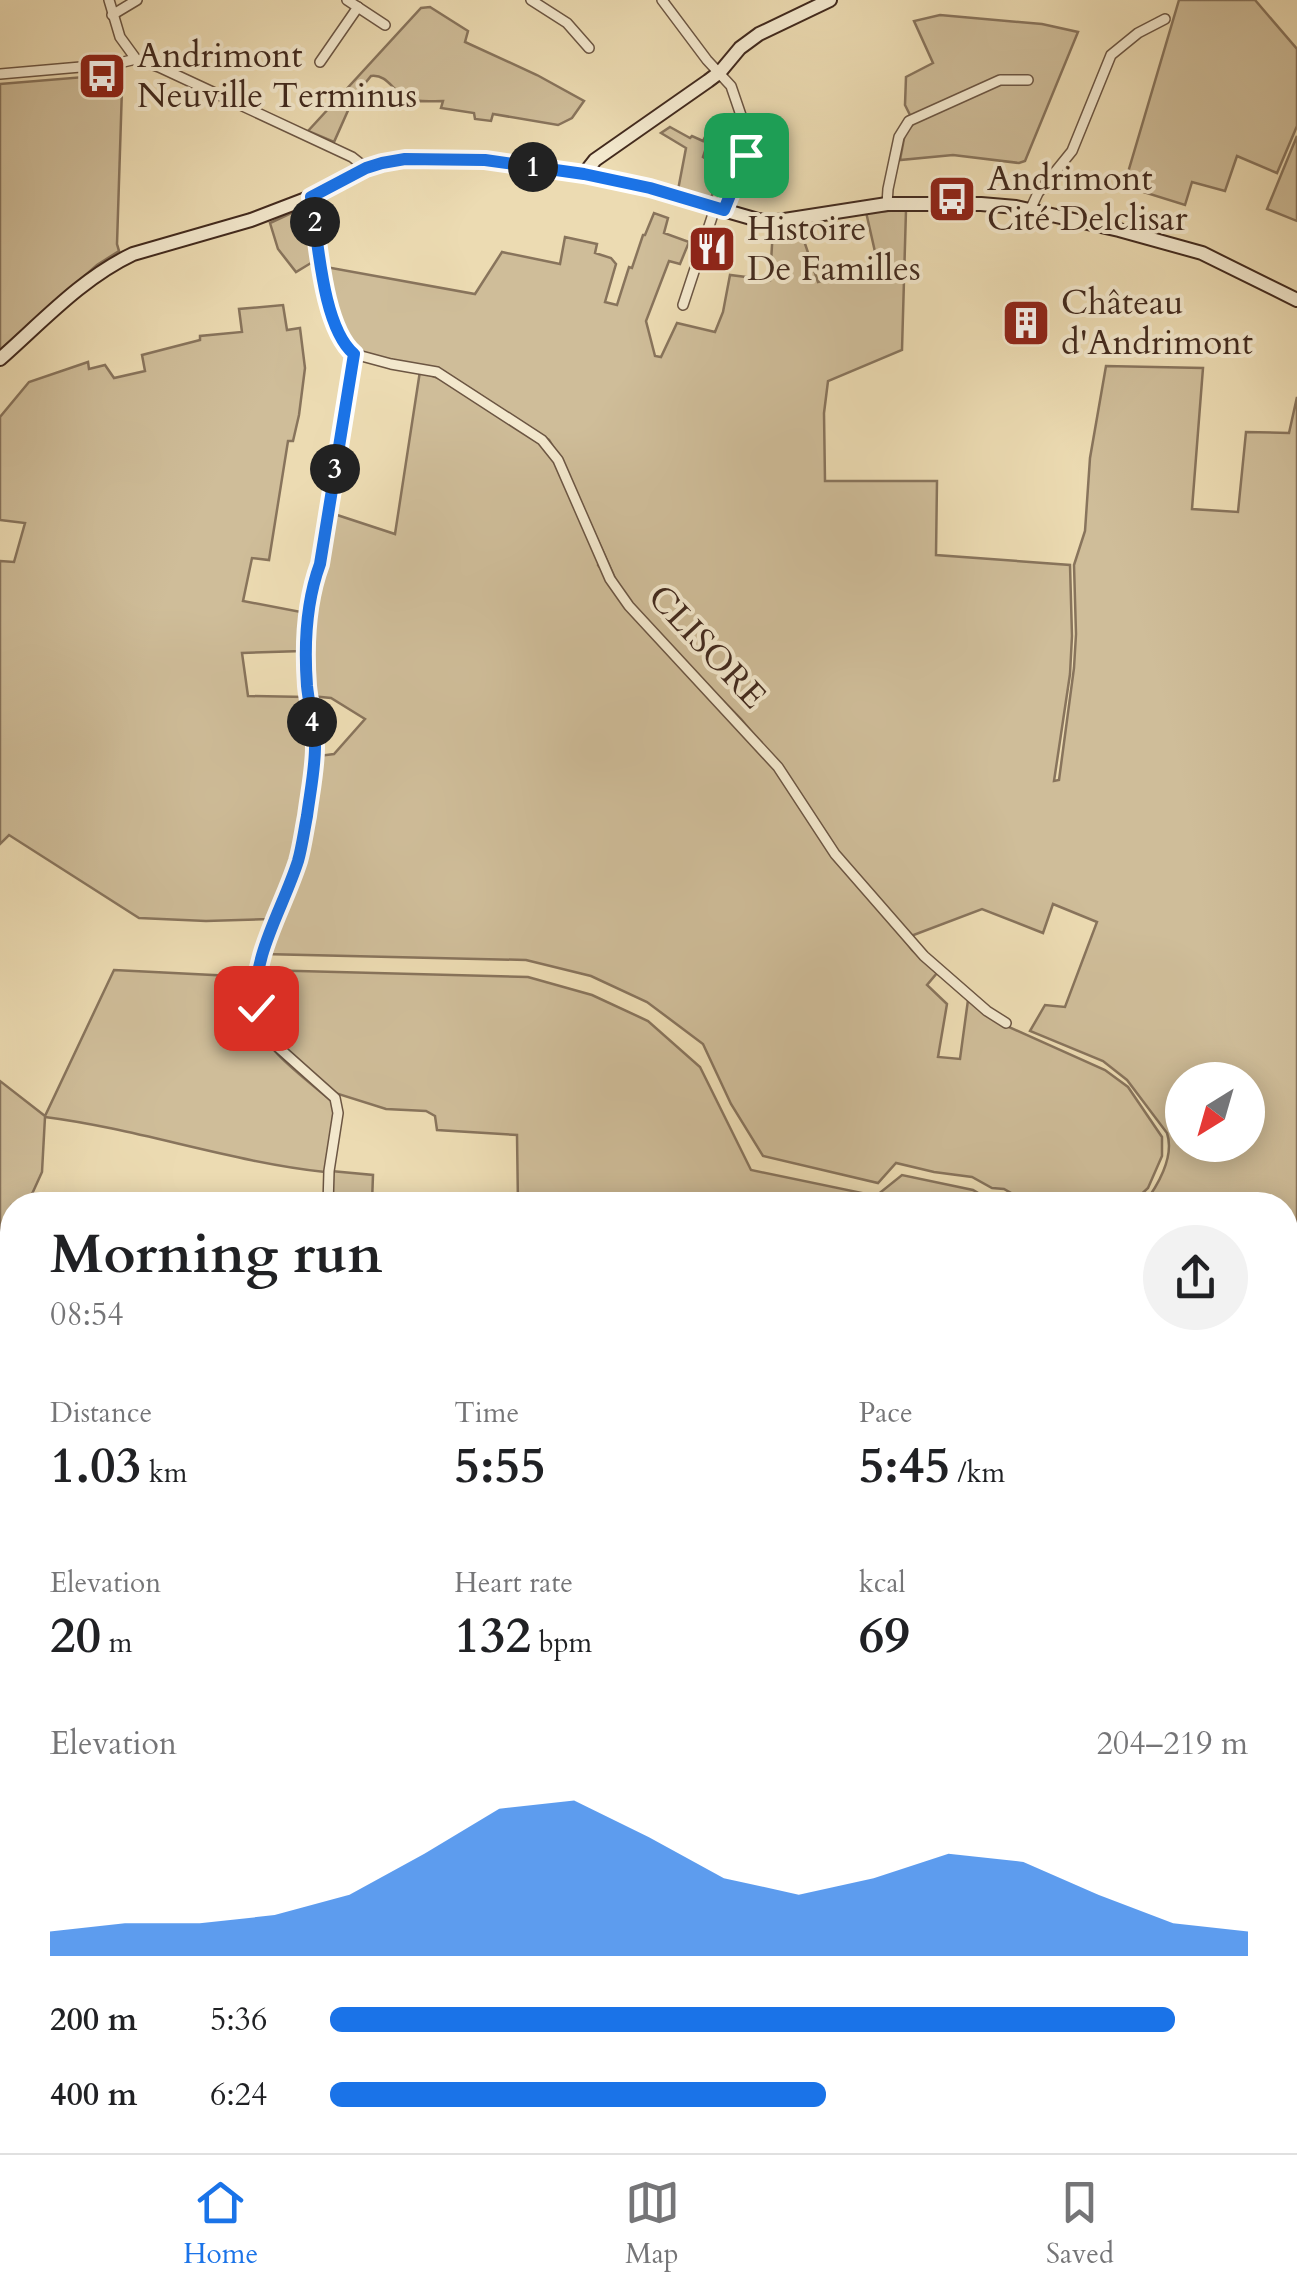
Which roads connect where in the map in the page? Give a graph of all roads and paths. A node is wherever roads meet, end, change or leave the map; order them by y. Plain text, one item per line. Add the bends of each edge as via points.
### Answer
1 (109, 0) edge
2 (137, 0) edge
3 (347, 0) edge
4 (531, 0) edge
5 (662, 0) edge
6 (830, 0) edge
7 (358, 7) junction
8 (112, 14) junction
9 (1165, 20) dead end
10 (385, 25) dead end
11 (590, 48) dead end
12 (136, 59) junction
13 (320, 62) dead end
14 (720, 72) junction
15 (0, 74) edge
16 (1028, 80) dead end
17 (366, 168) junction
18 (584, 174) junction
19 (311, 197) junction
20 (887, 204) junction
21 (720, 209) junction
22 (1030, 210) junction
23 (1297, 300) edge
24 (682, 305) dead end
25 (354, 354) junction
26 (0, 359) edge
27 (1006, 1023) dead end
28 (328, 1192) edge

1 - 8 street
2 - 8 street
3 - 7 street
4 - 11 street
5 - 14 street
6 - 14 street via 750,41
7 - 10 street
7 - 13 street
8 - 12 street
9 - 22 street via 1111,55 1072,151
12 - 15 street
12 - 17 street
14 - 18 street
14 - 21 street via 745,127 746,155
16 - 20 street via 1000,80 909,120 899,137
17 - 18 street via 405,159 485,160
17 - 19 street
18 - 21 street
19 - 25 street via 330,316
19 - 26 street via 114,263
20 - 21 street via 778,221
20 - 22 street
21 - 24 street
22 - 23 street via 1202,253
25 - 27 street, CLISORE via 437,372 542,440 629,606 778,767 835,854 924,956
25 - 28 street via 307,624 312,778 298,861 267,934 255,992 258,1022 267,1034 336,1098

